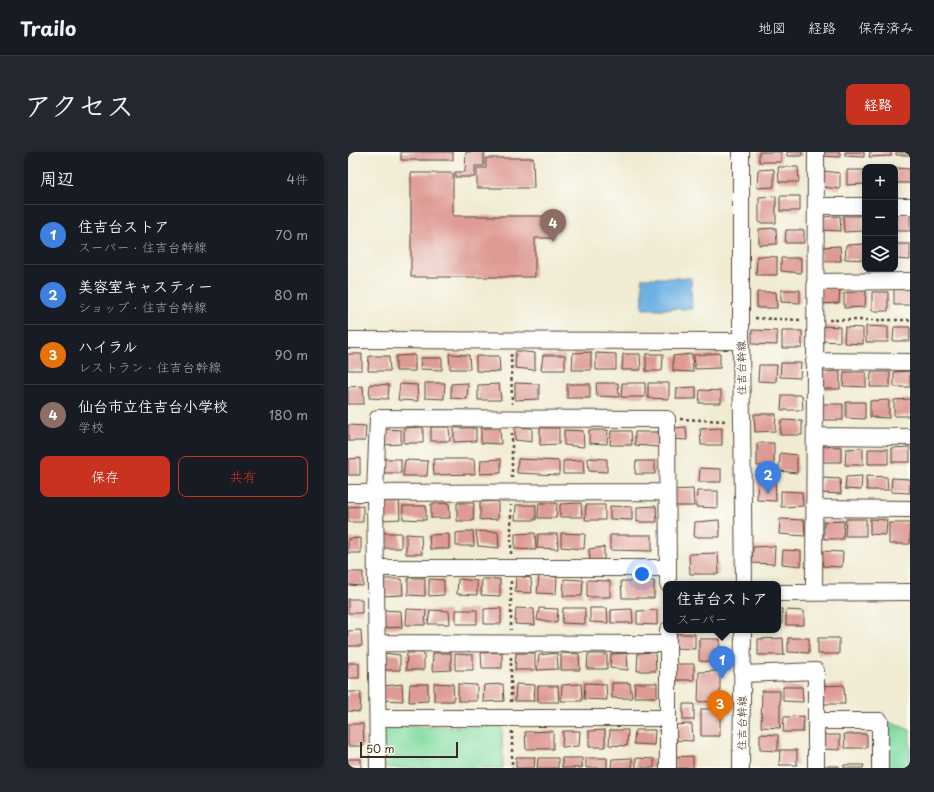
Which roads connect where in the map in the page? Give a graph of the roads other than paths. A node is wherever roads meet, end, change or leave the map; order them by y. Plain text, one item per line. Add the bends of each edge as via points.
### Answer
1 (741, 152) edge
2 (816, 152) edge
3 (816, 206) junction
4 (862, 206) edge
5 (898, 206) edge
6 (910, 206) edge
7 (910, 281) edge
8 (815, 282) junction
9 (348, 340) edge
10 (741, 341) junction
11 (814, 362) junction
12 (910, 362) edge
13 (815, 436) junction
14 (910, 437) edge
15 (667, 492) junction
16 (348, 493) edge
17 (375, 493) junction
18 (815, 508) junction
19 (910, 509) edge
20 (376, 568) junction
21 (668, 576) edge
22 (744, 581) edge
23 (814, 592) junction
24 (910, 592) edge
25 (781, 594) edge
26 (743, 633) edge
27 (668, 637) edge
28 (378, 643) junction
29 (742, 674) junction
30 (378, 718) junction
31 (668, 718) junction
32 (816, 721) junction
33 (378, 768) edge
34 (668, 768) edge
35 (741, 768) edge
36 (816, 768) edge
37 (880, 768) edge

1 - 10 street, 住吉台幹線
2 - 3 street
3 - 4 street
3 - 8 street
5 - 6 street
7 - 8 street
8 - 11 street
9 - 10 street
10 - 22 street, 住吉台幹線
11 - 12 street
11 - 13 street
13 - 14 street
13 - 18 street
15 - 17 street
15 - 17 street via 667,419 378,418
15 - 21 street
16 - 17 street
17 - 20 street
18 - 19 street
18 - 23 street
20 - 21 street
20 - 28 street
23 - 24 street
23 - 25 street
26 - 29 street, 住吉台幹線
27 - 28 street
27 - 31 street
28 - 30 street
29 - 32 street via 816,672
29 - 35 street, 住吉台幹線
30 - 31 street
30 - 33 street
31 - 34 street
32 - 36 street
32 - 37 street via 880,721

